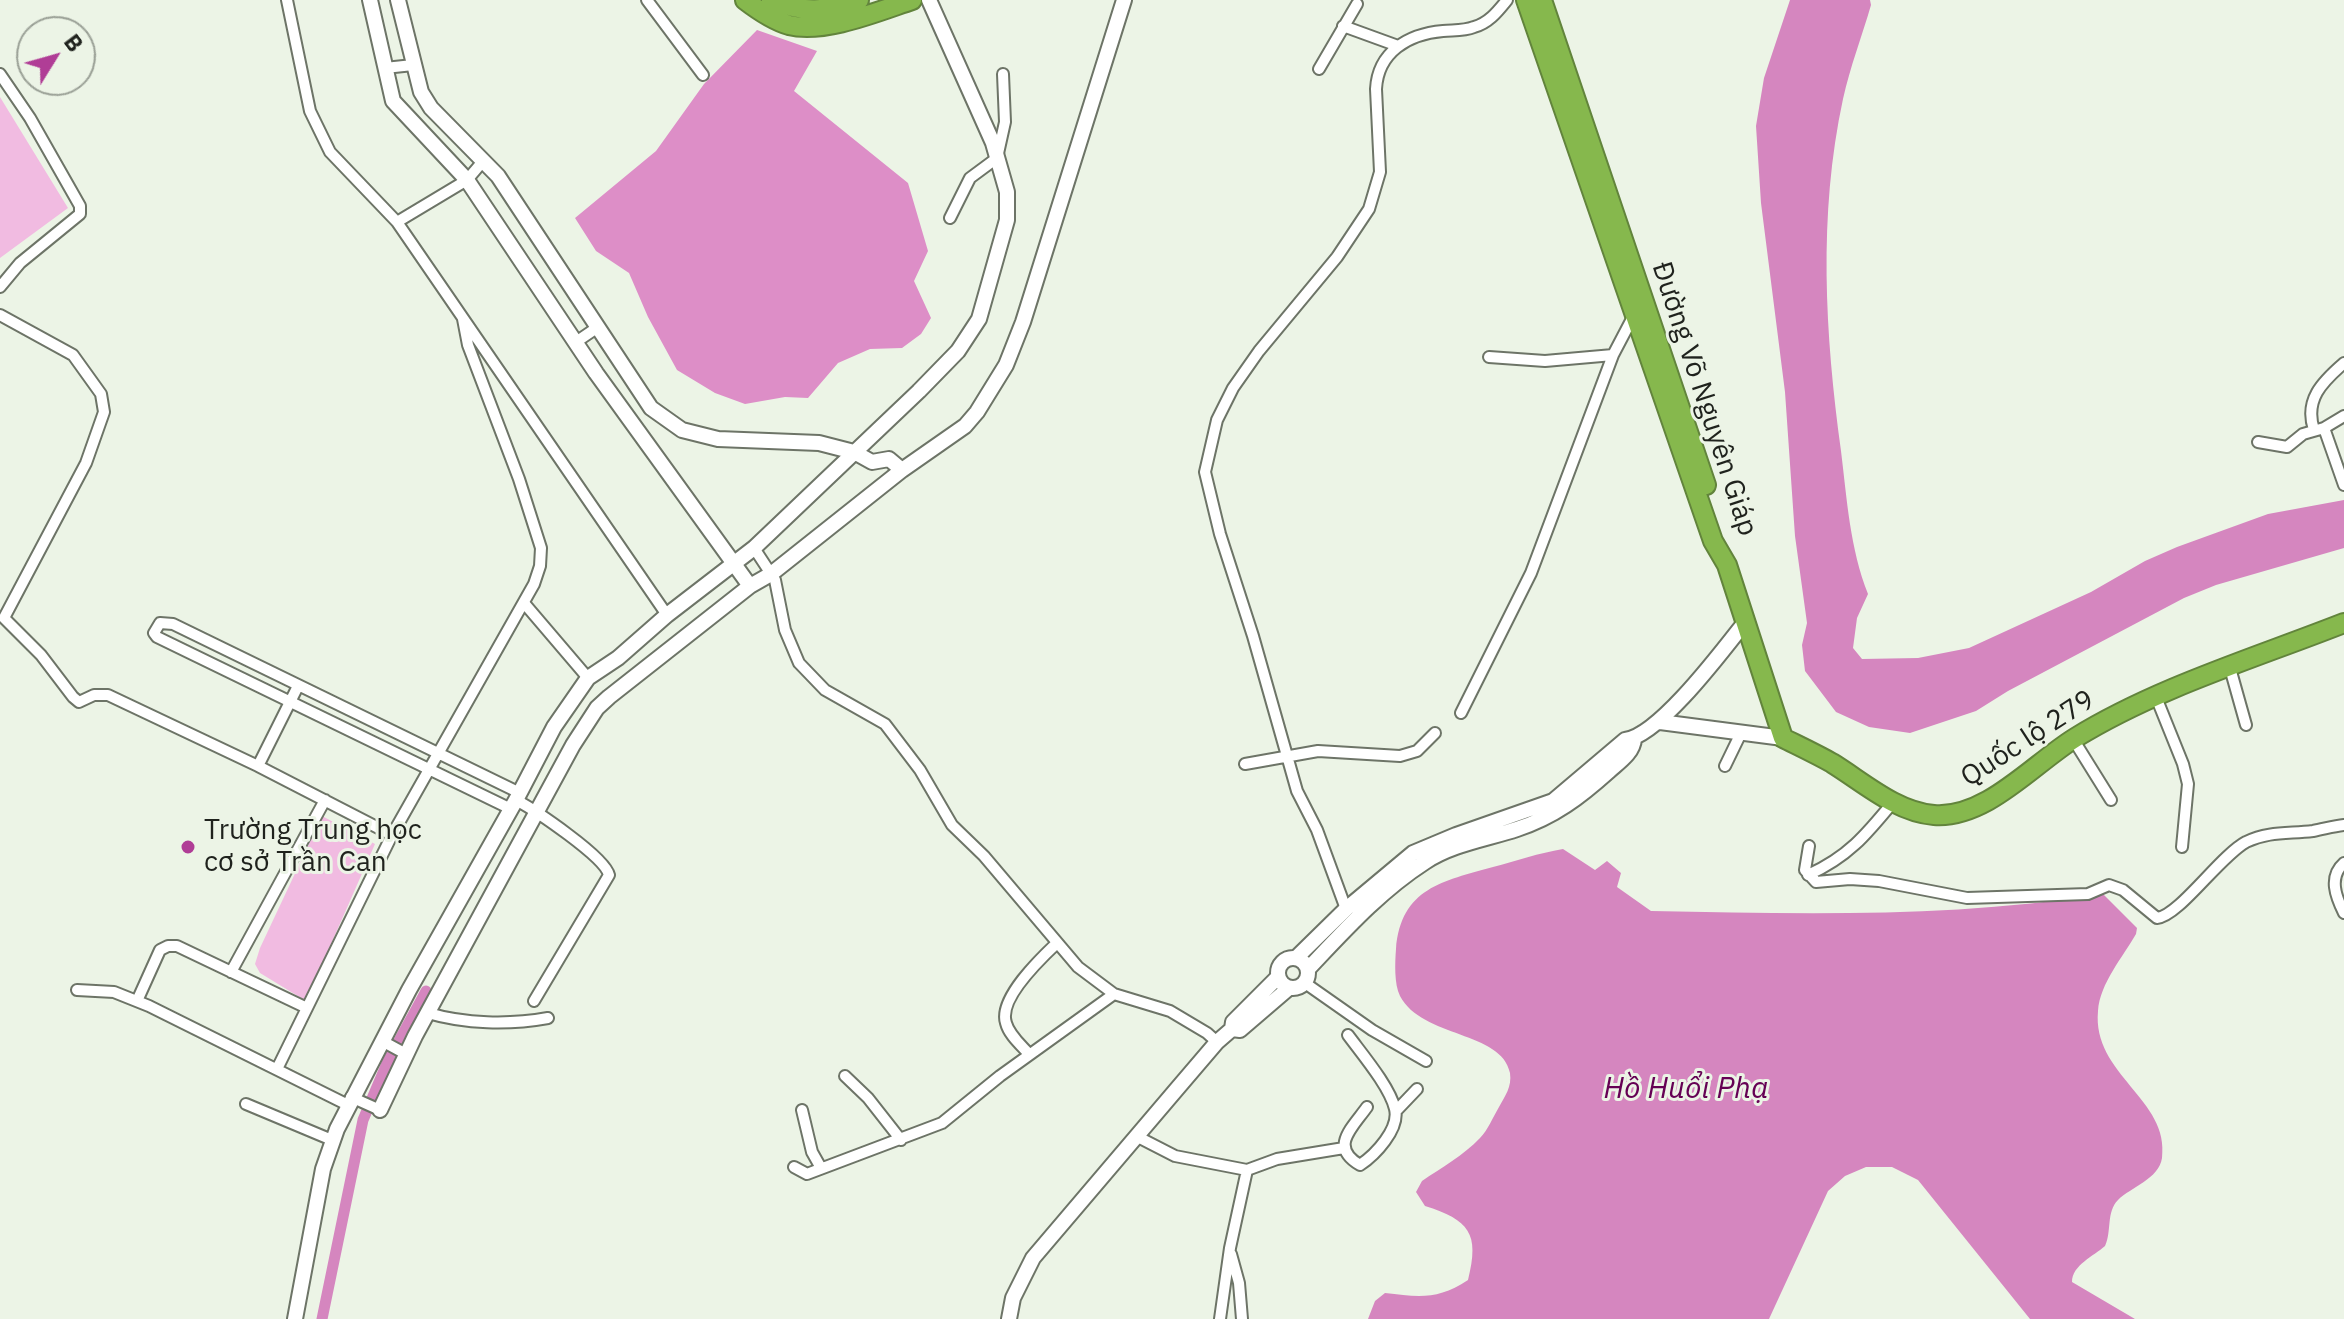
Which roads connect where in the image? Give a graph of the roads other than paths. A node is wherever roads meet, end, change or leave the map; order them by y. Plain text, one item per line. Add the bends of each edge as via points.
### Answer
1 (287, 0) edge
2 (370, 0) edge
3 (398, 0) edge
4 (647, 0) edge
5 (745, 0) edge
6 (771, 0) edge
7 (859, 0) edge
8 (912, 0) edge
9 (929, 0) edge
10 (1124, 0) edge
11 (1507, 0) edge
12 (1526, 0) edge
13 (1542, 0) edge
14 (1357, 4) dead end
15 (1343, 26) junction
16 (1398, 46) junction
17 (411, 65) junction
18 (390, 67) junction
19 (1319, 69) dead end
20 (0, 74) edge
21 (1003, 74) dead end
22 (703, 75) dead end
23 (997, 158) junction
24 (484, 161) junction
25 (470, 176) junction
26 (950, 218) dead end
27 (397, 222) junction
28 (0, 287) edge
29 (0, 315) edge
30 (463, 319) junction
31 (1642, 324) junction
32 (597, 328) junction
33 (580, 339) junction
34 (1613, 355) junction
35 (1489, 357) dead end
36 (2344, 363) edge
37 (2344, 416) edge
38 (2319, 429) junction
39 (2258, 442) dead end
40 (854, 452) junction
41 (902, 470) junction
42 (2344, 485) edge
43 (754, 548) junction
44 (733, 564) junction
45 (771, 574) junction
46 (750, 586) junction
47 (524, 603) junction
48 (667, 615) junction
49 (2, 616) edge
50 (1746, 621) junction
51 (2344, 623) edge
52 (2230, 668) junction
53 (588, 678) junction
54 (298, 686) junction
55 (2156, 697) junction
56 (290, 702) junction
57 (1461, 713) dead end
58 (1660, 722) junction
59 (2246, 725) dead end
60 (1435, 733) dead end
61 (1741, 733) junction
62 (1783, 738) junction
63 (1634, 739) junction
64 (2073, 739) junction
65 (1288, 754) junction
66 (438, 755) junction
67 (1245, 764) dead end
68 (258, 766) junction
69 (1725, 766) dead end
70 (429, 770) junction
71 (325, 800) junction
72 (2111, 800) dead end
73 (516, 801) junction
74 (1894, 801) junction
75 (537, 811) junction
76 (2344, 825) edge
77 (392, 835) junction
78 (1809, 846) dead end
79 (2182, 847) dead end
80 (2344, 863) edge
81 (1808, 875) junction
82 (1346, 909) junction
83 (2344, 913) edge
84 (1057, 943) junction
85 (1303, 970) junction
86 (231, 972) junction
87 (1278, 977) junction
88 (1289, 988) junction
89 (77, 990) dead end
90 (1114, 994) junction
91 (137, 1001) junction
92 (534, 1001) dead end
93 (307, 1008) junction
94 (428, 1013) junction
95 (548, 1018) dead end
96 (1232, 1029) junction
97 (1348, 1035) dead end
98 (1217, 1042) junction
99 (396, 1048) junction
100 (1029, 1054) junction
101 (1426, 1061) dead end
102 (277, 1069) junction
103 (845, 1076) dead end
104 (1417, 1089) dead end
105 (350, 1101) junction
106 (246, 1104) dead end
107 (373, 1106) joint
108 (1367, 1107) dead end
109 (802, 1110) dead end
110 (1396, 1111) junction
111 (1136, 1136) junction
112 (332, 1140) junction
113 (901, 1140) junction
114 (1344, 1148) junction
115 (794, 1167) dead end
116 (821, 1168) junction
117 (1247, 1170) junction
118 (1230, 1248) junction
119 (295, 1319) edge
120 (1009, 1319) edge
121 (1220, 1319) edge
122 (1242, 1319) edge

1 - 27 street via 319,133 337,161
2 - 18 street
3 - 17 street
4 - 22 street
5 - 8 highway via 764,15 814,26
6 - 7 highway via 804,11
9 - 23 street
10 - 41 street via 1006,365 965,426
11 - 16 street via 1475,27 1424,34
12 - 31 highway, Đường Võ Nguyên Giáp
13 - 31 highway, Đường Võ Nguyên Giáp
14 - 15 street
15 - 16 street
15 - 19 street
16 - 65 street via 1385,56 1376,79 1380,172 1369,209 1233,388 1217,420 1207,462 1220,534
17 - 18 street
17 - 24 street via 431,108
18 - 25 street via 393,101
20 - 28 street via 80,206 80,214 20,263
21 - 23 street via 1005,122
23 - 26 street via 970,178
23 - 40 street via 1007,192 1007,220 979,319 958,351
24 - 25 street
24 - 32 street
25 - 27 street
25 - 33 street
27 - 30 street
29 - 49 street via 73,355 101,394 104,412 86,463
30 - 47 street via 541,548 540,566
30 - 48 street
31 - 34 street
31 - 50 highway, Đường Võ Nguyên Giáp via 1713,541
32 - 33 street
32 - 40 street via 651,408 682,430 718,439 819,443
33 - 44 street
34 - 35 street via 1545,361
34 - 57 street via 1531,573
36 - 38 street via 2325,380 2312,404 2309,414
37 - 38 street
38 - 39 street via 2287,447
38 - 42 street
40 - 41 street via 872,462 889,459
40 - 43 street
41 - 45 street
43 - 44 street
43 - 45 street
44 - 46 street
44 - 48 street
45 - 46 street
45 - 84 street via 785,630 807,674 885,724 952,825
46 - 75 street via 597,708
47 - 53 street
47 - 66 street
48 - 53 street
49 - 68 street via 79,702 108,695
50 - 58 street
50 - 62 highway
51 - 52 highway, Quốc lộ 279
52 - 55 highway, Quốc lộ 279
52 - 59 street
53 - 73 street via 554,727
54 - 56 street
54 - 56 street via 173,624 155,628 157,637
54 - 66 street
55 - 64 highway, Quốc lộ 279
55 - 79 street via 2188,784
56 - 68 street
56 - 70 street
58 - 61 street
58 - 63 street
60 - 65 street via 1417,751 1400,756
61 - 62 street
61 - 69 street
62 - 74 highway, Quốc lộ 279
63 - 82 street via 1625,740 1553,801 1413,853
63 - 85 street via 1633,748 1614,767 1555,814 1445,851 1403,877
64 - 72 street
64 - 74 highway, Quốc lộ 279 via 1970,812 1919,813
65 - 67 street
65 - 82 street via 1297,791
66 - 70 street
66 - 73 street
68 - 71 street
70 - 73 street
70 - 77 street
71 - 77 street
71 - 86 street
73 - 75 street
73 - 99 street
74 - 81 street via 1857,845
75 - 92 street via 602,863 609,875
75 - 94 street
76 - 81 street via 2274,832 2244,843 2157,918 2109,885 2088,894 1967,898 1879,881 1816,882
77 - 93 street
78 - 81 street
80 - 83 street via 2334,884
82 - 85 street
84 - 90 street
84 - 100 street via 1024,976 1004,1014 1010,1032
85 - 87 street via 1282,962
85 - 88 street via 1300,987
85 - 101 street via 1372,1030
86 - 91 street via 168,946 160,950
86 - 93 street
87 - 88 street
87 - 96 street
88 - 96 street via 1240,1030
89 - 91 street via 114,992
90 - 98 street via 1170,1011
90 - 100 street
91 - 102 street
93 - 102 street
94 - 95 street via 467,1021
94 - 99 street
96 - 98 street
97 - 110 street
98 - 111 street
99 - 105 street
99 - 107 street
100 - 113 street via 942,1123
102 - 105 street
103 - 113 street
104 - 110 street
105 - 107 street
105 - 112 street
106 - 112 street
108 - 114 street via 1345,1138
109 - 116 street
110 - 114 street via 1371,1158 1360,1165
111 - 117 street via 1175,1156
111 - 120 street via 1033,1258
112 - 119 street
113 - 116 street
114 - 117 street via 1277,1159
115 - 116 street via 807,1174
117 - 118 street
118 - 121 street
118 - 122 street

